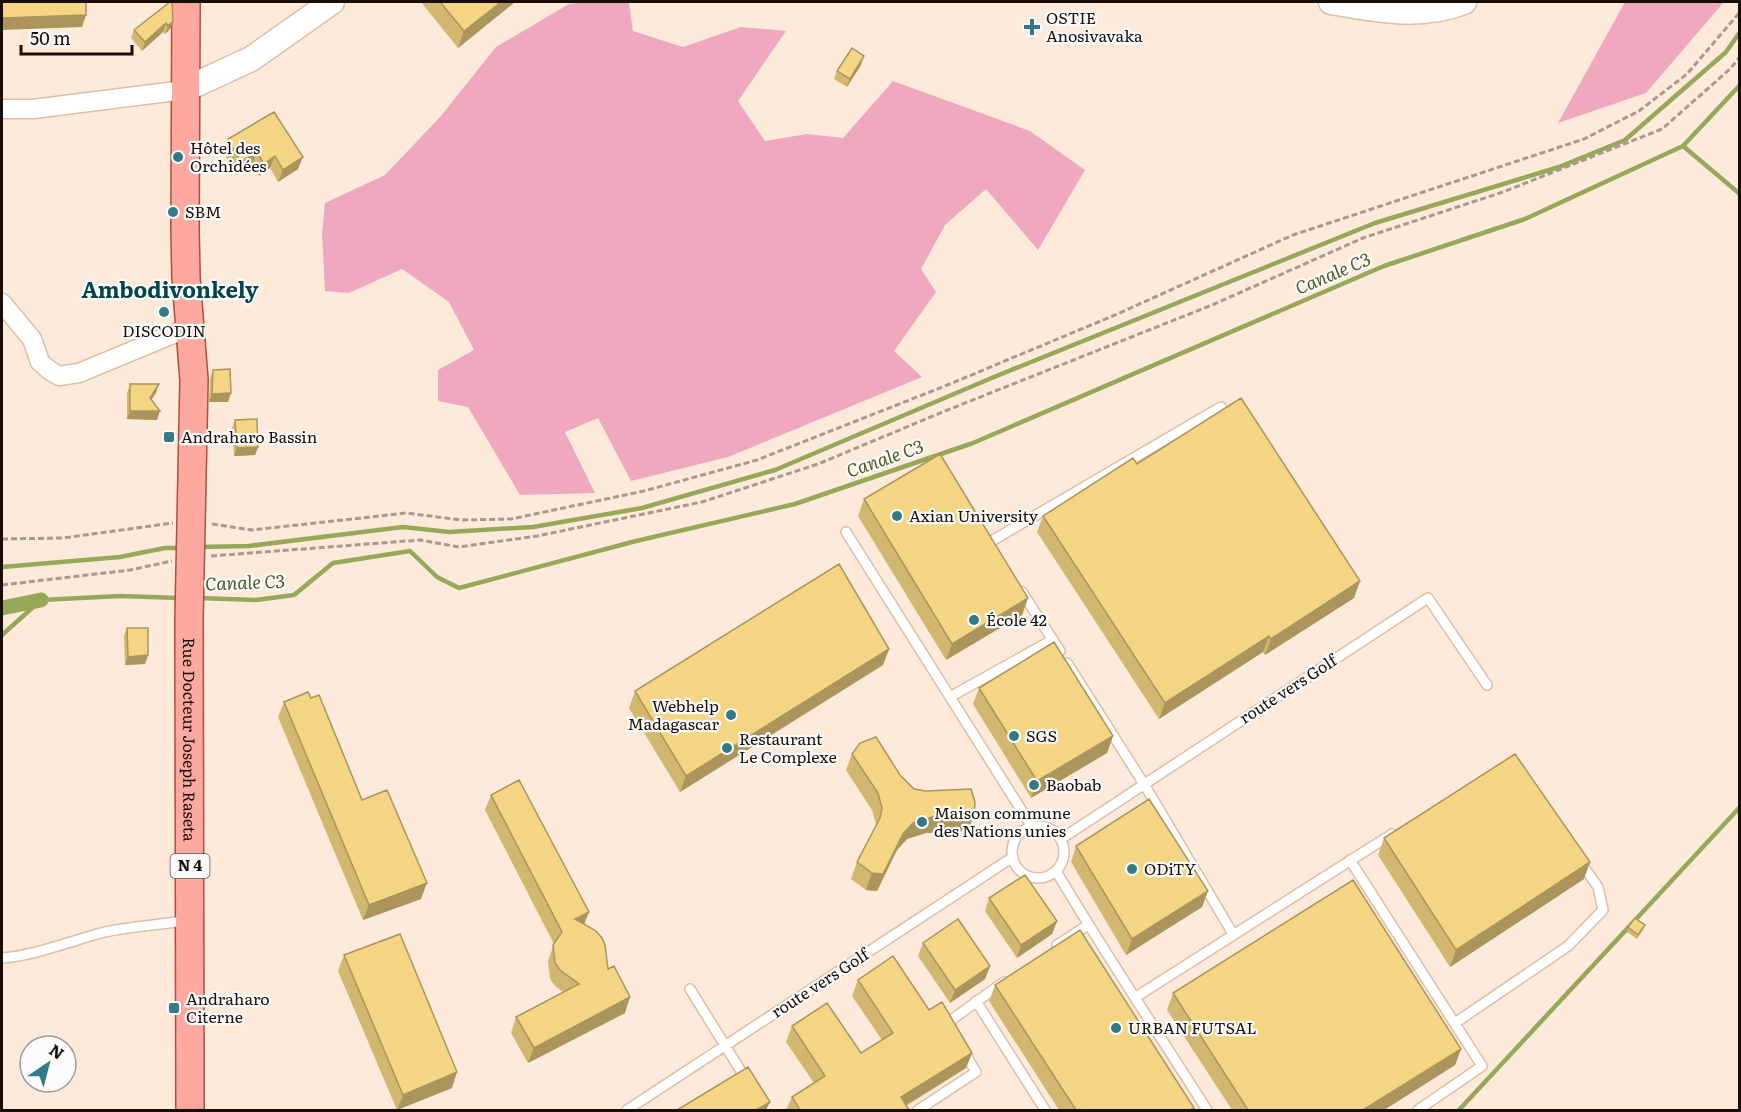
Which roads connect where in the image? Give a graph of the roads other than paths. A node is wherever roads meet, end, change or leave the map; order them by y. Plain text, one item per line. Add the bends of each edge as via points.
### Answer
1 (186, 2) edge
2 (332, 2) edge
3 (1331, 2) edge
4 (1464, 2) edge
5 (184, 90) junction
6 (2, 109) edge
7 (2, 303) edge
8 (190, 327) junction
9 (1221, 407) dead end
10 (846, 532) dead end
11 (996, 552) edge
12 (1015, 581) edge
13 (1052, 640) junction
14 (1487, 685) dead end
15 (950, 697) junction
16 (1144, 784) junction
17 (1032, 827) junction
18 (1400, 829) edge
19 (1061, 839) junction
20 (1572, 851) edge
21 (1013, 857) junction
22 (1350, 860) junction
23 (1056, 871) junction
24 (191, 920) junction
25 (1088, 925) junction
26 (1233, 934) junction
27 (1050, 950) edge
28 (2, 957) edge
29 (1013, 975) edge
30 (690, 989) dead end
31 (1136, 997) junction
32 (976, 1000) junction
33 (1455, 1023) junction
34 (953, 1033) edge
35 (959, 1042) edge
36 (724, 1046) junction
37 (754, 1092) edge
38 (190, 1110) edge
39 (627, 1110) edge
40 (918, 1110) edge
41 (1045, 1110) edge
42 (1207, 1110) edge
43 (1418, 1110) edge

1 - 5 main road, N 4
2 - 5 main road via 251,59
3 - 4 main road via 1408,13
5 - 6 street via 33,109
5 - 8 main road, N 4
7 - 8 street via 32,339 40,362 59,376 78,373
8 - 24 main road, Rue Docteur Joseph Raseta / N 4 via 194,380 189,621
9 - 11 lane via 987,538
10 - 15 lane
12 - 13 lane
13 - 15 lane
13 - 16 lane
14 - 16 lane, route vers Golf via 1428,598
15 - 17 lane
16 - 19 lane, route vers Golf
16 - 26 lane
17 - 19 lane via 1047,828
17 - 21 lane via 1015,839
18 - 22 lane
19 - 23 lane via 1064,857
20 - 33 lane via 1598,887 1603,910 1569,946
21 - 23 lane via 1019,871 1027,876 1044,878
21 - 36 lane, route vers Golf
22 - 26 lane
22 - 33 lane
23 - 25 lane
24 - 28 lane via 135,926 16,957
24 - 38 main road, Rue Docteur Joseph Raseta / N 4
25 - 27 lane
25 - 31 lane
26 - 31 lane
29 - 32 lane
30 - 36 lane
31 - 42 lane
32 - 34 lane via 947,1023
32 - 41 lane
33 - 43 lane via 1482,1066
35 - 40 lane via 976,1072
36 - 37 lane
36 - 39 lane, route vers Golf

